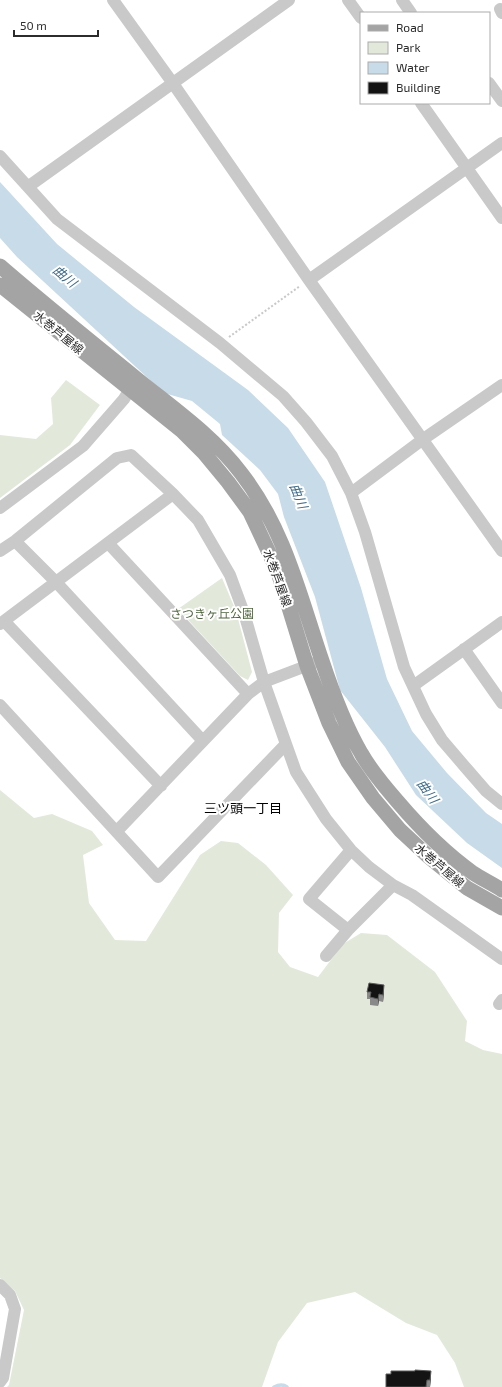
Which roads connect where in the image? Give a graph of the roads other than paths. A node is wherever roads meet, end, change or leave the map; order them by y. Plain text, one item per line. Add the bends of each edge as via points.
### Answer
1 (113, 0) edge
2 (289, 0) edge
3 (348, 0) edge
4 (402, 0) edge
5 (410, 12) edge
6 (360, 17) edge
7 (172, 82) junction
8 (490, 84) edge
9 (502, 101) edge
10 (422, 104) edge
11 (502, 143) edge
12 (0, 156) edge
13 (467, 168) junction
14 (29, 186) junction
15 (502, 218) edge
16 (0, 266) edge
17 (309, 280) junction
18 (0, 285) edge
19 (133, 384) junction
20 (502, 384) edge
21 (422, 440) junction
22 (351, 493) junction
23 (173, 494) junction
24 (0, 508) edge
25 (15, 541) junction
26 (108, 542) junction
27 (0, 551) edge
28 (502, 551) edge
29 (56, 582) junction
30 (2, 622) edge
31 (502, 622) edge
32 (464, 649) junction
33 (322, 660) junction
34 (307, 666) junction
35 (264, 682) junction
36 (413, 686) junction
37 (248, 694) junction
38 (502, 703) edge
39 (0, 705) edge
40 (203, 741) junction
41 (286, 744) junction
42 (161, 786) junction
43 (502, 804) edge
44 (117, 831) junction
45 (350, 850) junction
46 (393, 885) junction
47 (502, 890) edge
48 (502, 908) edge
49 (348, 930) junction
50 (326, 956) dead end
51 (502, 959) edge
52 (0, 1285) edge
53 (1, 1378) edge

1 - 7 street
2 - 7 street
3 - 6 street
4 - 5 street
7 - 14 street
7 - 17 street
8 - 9 street
10 - 13 street
11 - 13 street
12 - 14 street
13 - 15 street
13 - 17 street
14 - 22 street via 57,219 220,343 283,396 332,456
16 - 19 main road, 水巻芦屋線
17 - 21 street
18 - 19 main road, 水巻芦屋線
19 - 24 street via 124,399 84,446
19 - 33 main road, 水巻芦屋線 via 199,428 242,474 279,536
19 - 34 main road, 水巻芦屋線 via 204,453 250,512 278,572
20 - 21 street
21 - 22 street
21 - 28 street
22 - 36 street via 365,532 404,667
23 - 25 street via 131,455 117,458
23 - 26 street
23 - 35 street via 198,520 230,575
25 - 27 street
25 - 29 street
26 - 29 street
26 - 37 street
29 - 30 street
29 - 40 street
30 - 42 street
31 - 32 street
32 - 36 street
32 - 38 street
33 - 34 street
33 - 47 main road, 水巻芦屋線 via 361,754 386,788 440,847 475,874
34 - 35 street
34 - 48 main road, 水巻芦屋線 via 329,723 348,762 373,798 400,830 429,856 467,888
35 - 37 street
35 - 41 street
36 - 43 street via 442,740 486,791
37 - 40 street
39 - 44 street
40 - 42 street
41 - 44 street via 158,877
41 - 45 street via 296,772 326,819
42 - 44 street
45 - 46 street
45 - 49 street via 308,899
46 - 49 street
46 - 51 street via 412,895
49 - 50 street
52 - 53 street via 10,1295 15,1308

